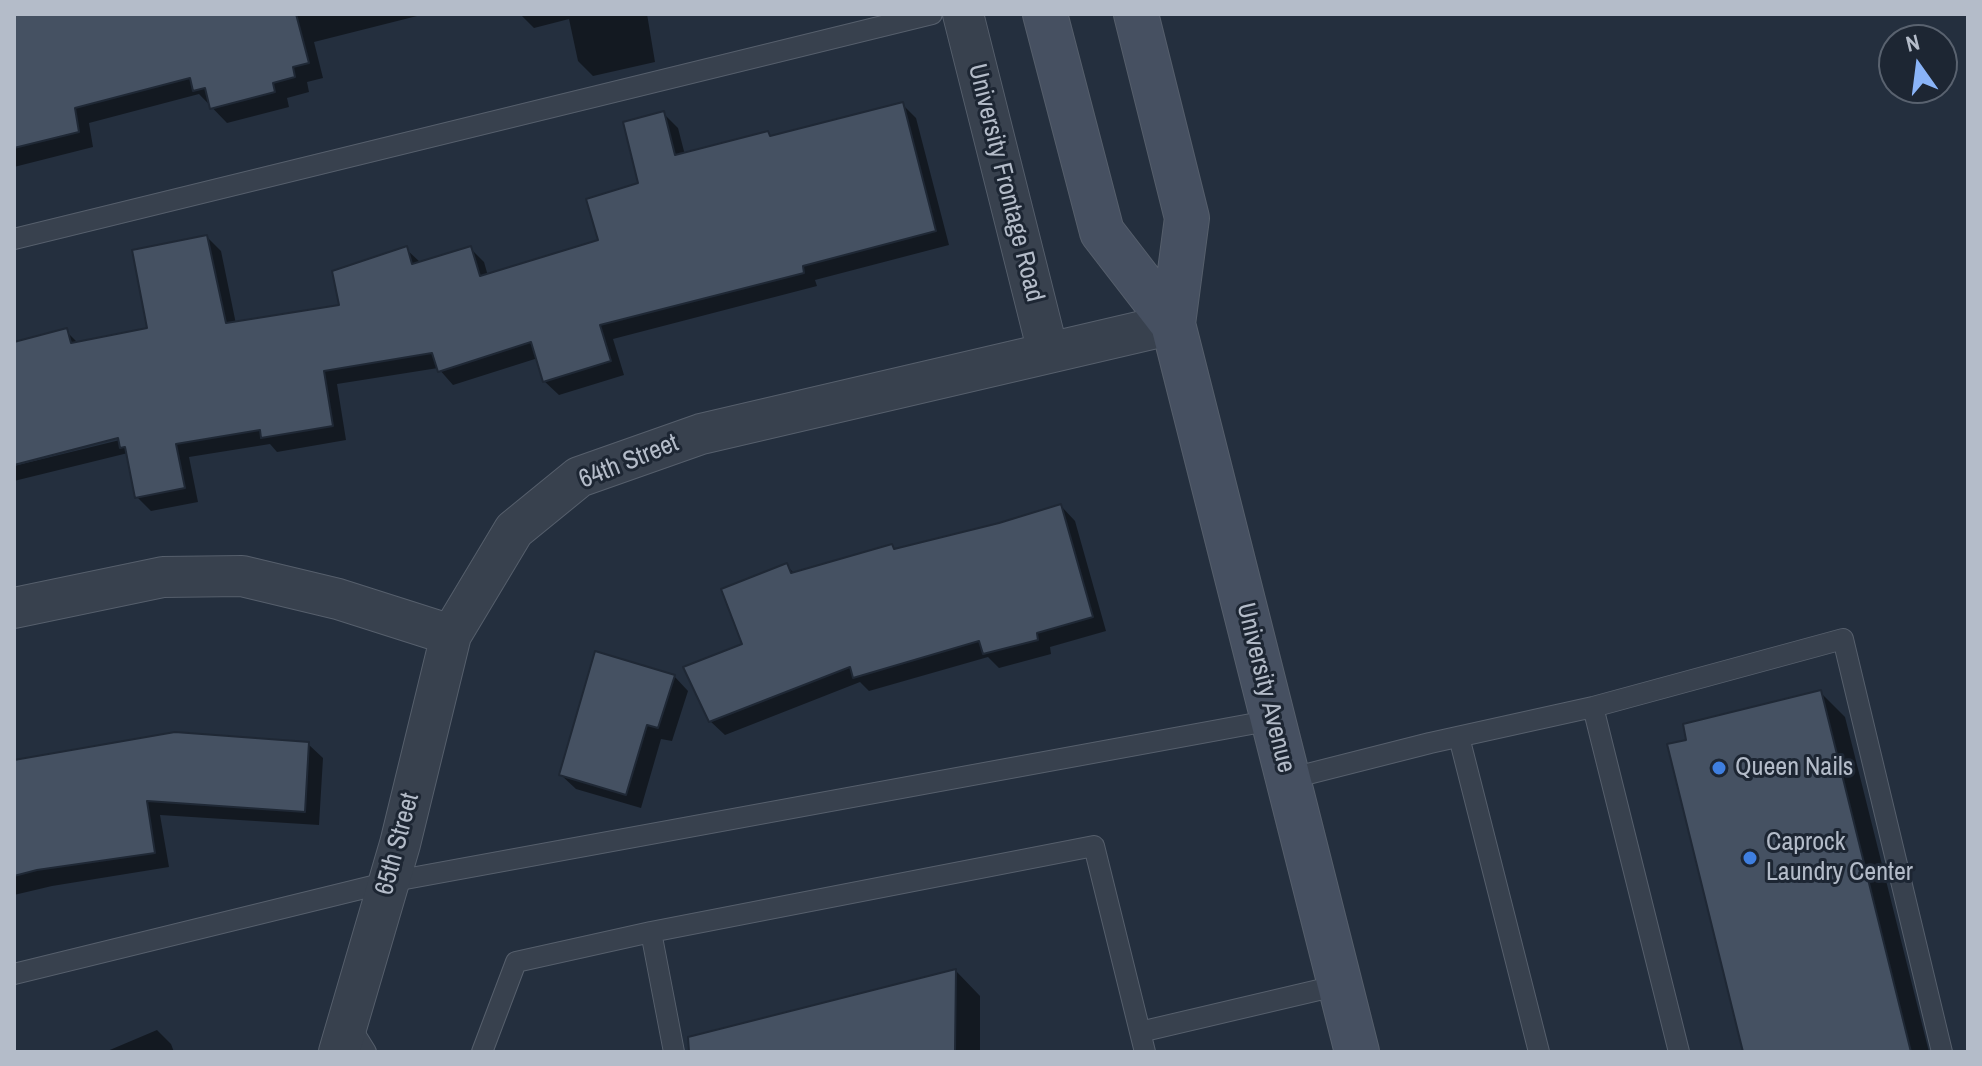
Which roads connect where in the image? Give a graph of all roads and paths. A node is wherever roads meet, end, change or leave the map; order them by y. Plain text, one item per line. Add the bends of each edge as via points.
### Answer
1 (932, 14) edge
2 (963, 14) edge
3 (1045, 14) edge
4 (1136, 14) edge
5 (14, 239) edge
6 (1173, 324) junction
7 (1048, 352) junction
8 (14, 608) edge
9 (451, 635) junction
10 (1593, 707) junction
11 (1273, 720) junction
12 (1459, 737) junction
13 (1288, 779) junction
14 (389, 882) junction
15 (651, 932) junction
16 (14, 974) edge
17 (1340, 985) junction
18 (351, 1042) edge
19 (1142, 1042) edge
20 (482, 1052) edge
21 (674, 1052) edge
22 (1357, 1052) edge
23 (1539, 1052) edge
24 (1679, 1052) edge
25 (1942, 1052) edge

1 - 5 lane
2 - 7 street, University Frontage Road
3 - 6 main road, University Avenue via 1102,232
4 - 6 main road, University Avenue via 1187,218
6 - 7 street, 64th Street
6 - 11 main road, University Avenue
7 - 9 street, 64th Street via 701,434 579,477 514,530
8 - 9 street via 163,577 242,576
9 - 14 street, 65th Street
10 - 12 lane
10 - 24 lane
10 - 25 lane via 1843,639
11 - 13 main road, University Avenue
11 - 14 lane
12 - 13 lane
12 - 23 lane
13 - 17 main road, University Avenue
14 - 16 lane
14 - 18 street, 65th Street
15 - 19 lane via 1094,846
15 - 20 lane via 516,962
15 - 21 lane
17 - 19 lane
17 - 22 main road, University Avenue

